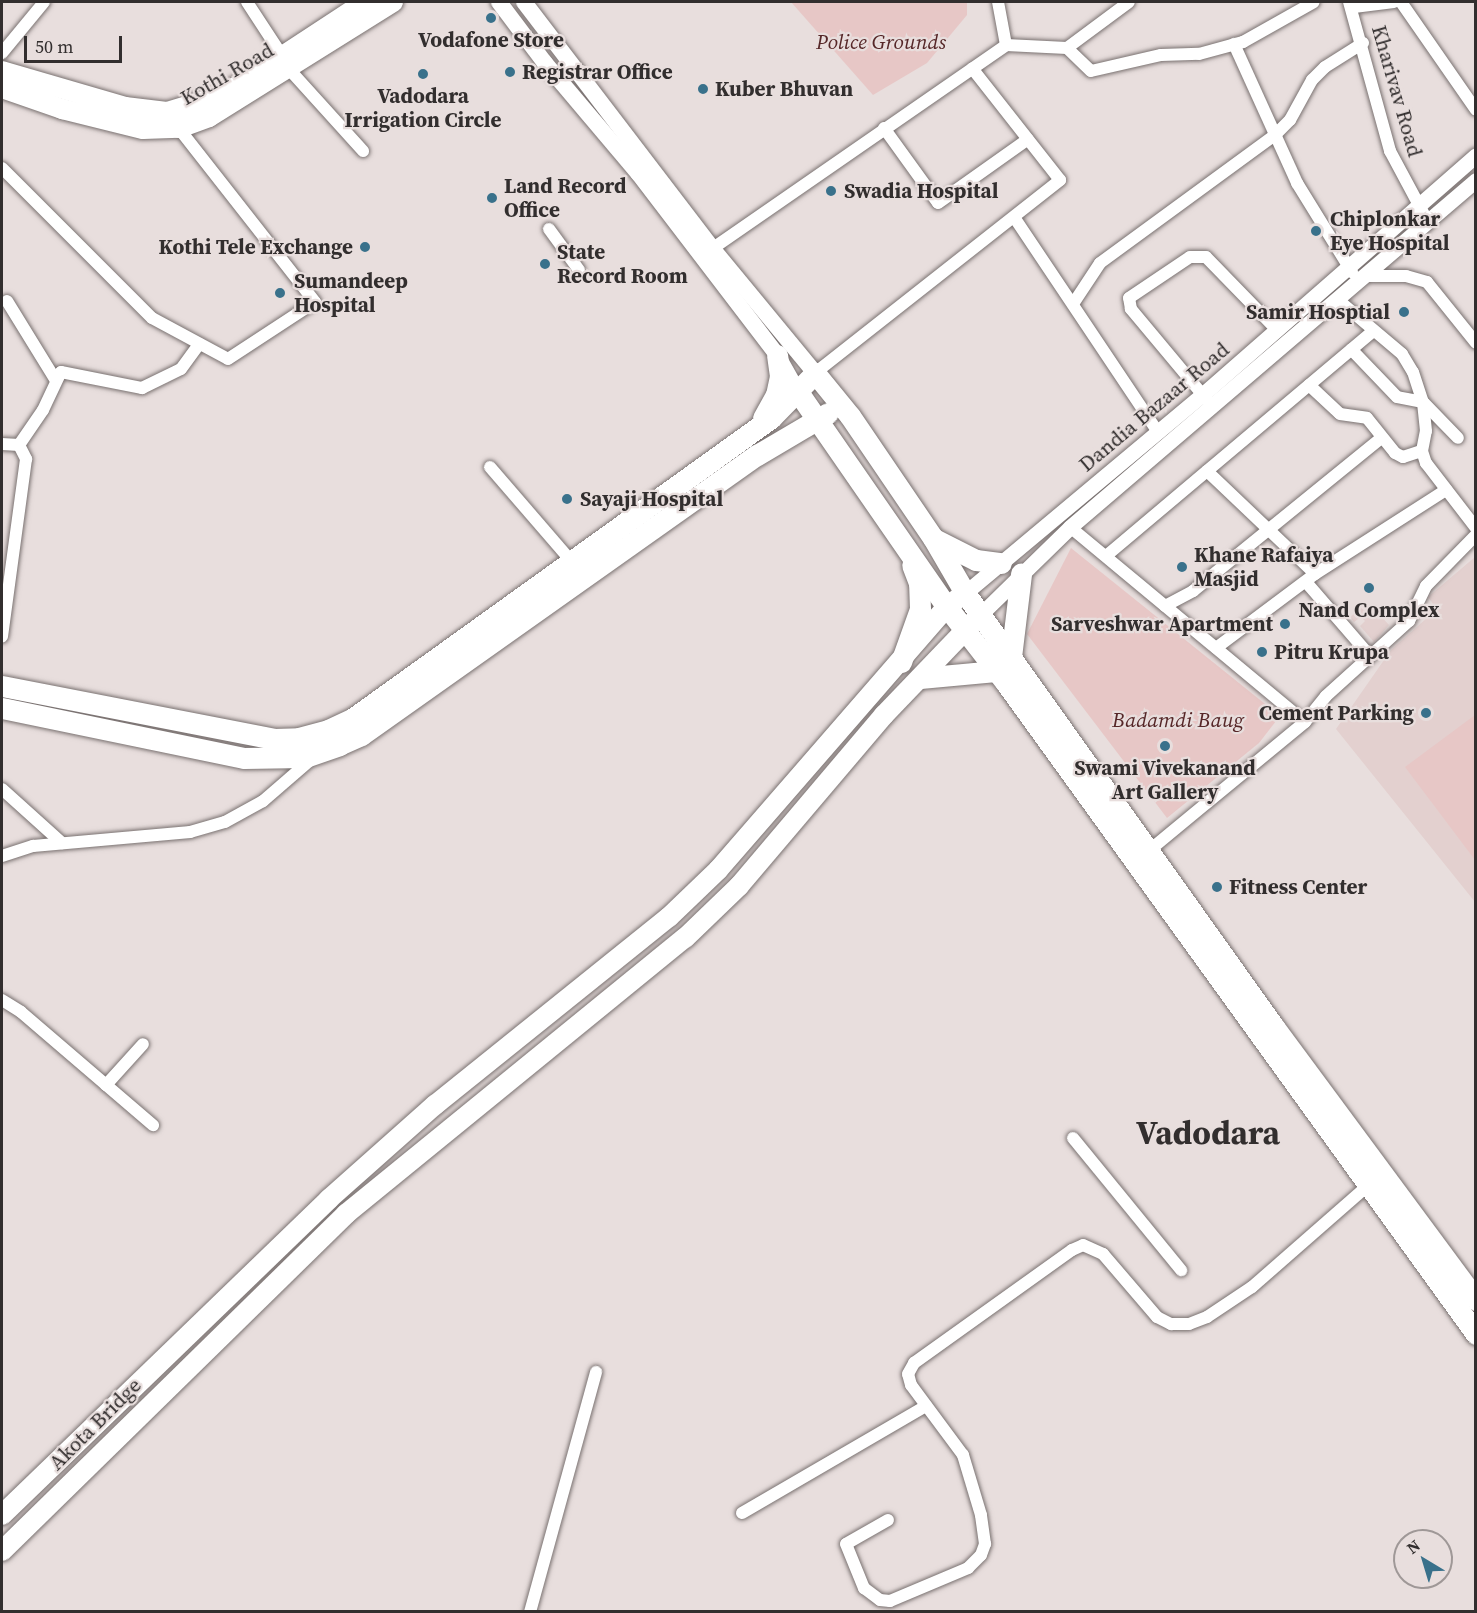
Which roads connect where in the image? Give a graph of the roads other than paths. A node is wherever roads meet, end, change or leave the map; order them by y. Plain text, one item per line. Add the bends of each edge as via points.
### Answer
1 (44, 2) edge
2 (247, 2) edge
3 (365, 2) edge
4 (393, 2) edge
5 (499, 2) edge
6 (524, 2) edge
7 (998, 2) edge
8 (1130, 2) edge
9 (1314, 2) edge
10 (1394, 2) edge
11 (1401, 2) edge
12 (1352, 4) edge
13 (1363, 43) junction
14 (1234, 44) junction
15 (1006, 45) junction
16 (1067, 48) junction
17 (2, 53) edge
18 (285, 61) junction
19 (972, 68) junction
20 (2, 71) edge
21 (2, 88) edge
22 (1476, 110) edge
23 (167, 112) junction
24 (179, 128) junction
25 (884, 128) junction
26 (1276, 134) junction
27 (1028, 139) junction
28 (363, 151) dead end
29 (1476, 155) edge
30 (2, 168) edge
31 (1476, 180) edge
32 (1418, 206) junction
33 (1014, 217) junction
34 (1428, 222) junction
35 (549, 229) dead end
36 (707, 252) junction
37 (1349, 267) junction
38 (579, 270) dead end
39 (1361, 279) junction
40 (1337, 299) junction
41 (7, 301) dead end
42 (1073, 304) junction
43 (1277, 330) junction
44 (1372, 332) junction
45 (1476, 343) edge
46 (199, 344) junction
47 (1351, 349) junction
48 (777, 355) junction
49 (815, 373) junction
50 (56, 379) junction
51 (1309, 385) junction
52 (798, 392) junction
53 (1207, 400) junction
54 (1423, 402) junction
55 (840, 403) junction
56 (819, 420) junction
57 (1158, 432) junction
58 (748, 434) junction
59 (1381, 438) junction
60 (1458, 438) dead end
61 (2, 444) edge
62 (19, 445) junction
63 (1422, 451) junction
64 (490, 467) dead end
65 (1207, 471) junction
66 (1446, 490) junction
67 (1057, 516) junction
68 (1070, 527) junction
69 (1476, 528) edge
70 (1269, 529) junction
71 (1476, 535) edge
72 (933, 538) junction
73 (905, 547) junction
74 (1106, 556) junction
75 (571, 561) junction
76 (1001, 563) junction
77 (1021, 574) junction
78 (1310, 578) junction
79 (964, 593) junction
80 (1165, 606) junction
81 (947, 607) junction
82 (981, 614) junction
83 (964, 630) junction
84 (2, 636) edge
85 (1216, 648) junction
86 (1370, 657) junction
87 (901, 662) junction
88 (1004, 664) junction
89 (920, 678) junction
90 (2, 686) edge
91 (2, 708) edge
92 (1305, 722) junction
93 (328, 730) junction
94 (320, 752) junction
95 (2, 789) edge
96 (62, 843) junction
97 (2, 856) edge
98 (1140, 856) junction
99 (2, 1000) edge
100 (143, 1044) dead end
101 (106, 1084) junction
102 (153, 1125) dead end
103 (1073, 1138) dead end
104 (1373, 1180) junction
105 (1181, 1270) dead end
106 (1476, 1300) edge
107 (1476, 1334) edge
108 (596, 1372) dead end
109 (926, 1406) junction
110 (742, 1513) dead end
111 (2, 1515) edge
112 (888, 1520) dead end
113 (2, 1551) edge
114 (530, 1611) edge

1 - 17 street
2 - 18 street
3 - 18 main road, Kothi Road
4 - 18 main road, Kothi Road
5 - 36 main road
6 - 36 main road
7 - 15 street
8 - 16 street
9 - 14 street
10 - 12 street
11 - 22 street
12 - 13 street, Kharivav Road
13 - 26 street via 1312,80 1290,120
13 - 32 street, Kharivav Road via 1389,151
14 - 16 street via 1090,71
14 - 26 street
15 - 16 street
15 - 19 street
18 - 23 main road, Kothi Road via 224,95
18 - 24 main road, Kothi Road via 209,117
18 - 28 street
19 - 25 street
19 - 27 street
20 - 23 main road, Kothi Road via 125,107
21 - 24 main road, Kothi Road via 62,109 143,129
23 - 24 street
24 - 46 street via 315,302 228,359
25 - 27 street via 938,203
25 - 36 street
26 - 37 street via 1297,183
26 - 42 street via 1100,263
27 - 33 street via 1060,180
29 - 32 street, Dandia Bazaar Road
30 - 46 street via 152,318
31 - 34 street, Dandia Bazaar Road
32 - 34 street, Kharivav Road
32 - 37 street, Dandia Bazaar Road
33 - 42 street
33 - 49 street
34 - 39 street, Dandia Bazaar Road
35 - 38 street
36 - 48 main road
36 - 49 main road
37 - 39 street
37 - 43 street, Dandia Bazaar Road
39 - 40 street, Dandia Bazaar Road
39 - 45 street via 1407,276 1427,282
40 - 44 street
40 - 53 street, Dandia Bazaar Road
41 - 50 street
42 - 57 street
43 - 53 street, Dandia Bazaar Road
43 - 53 street via 1206,257 1190,257 1129,298 1131,309
44 - 47 street
44 - 54 street via 1408,362
46 - 50 street via 181,369 142,388 61,372
47 - 51 street
47 - 54 street via 1397,397
48 - 52 main road
48 - 58 highway via 780,376 776,395
49 - 52 highway
49 - 55 highway
50 - 62 street via 44,410
51 - 59 street via 1340,414 1367,418
51 - 65 street
52 - 56 highway
52 - 58 highway
53 - 57 street, Dandia Bazaar Road
53 - 68 street, Dandia Bazaar Road
54 - 60 street
54 - 63 street via 1426,420
55 - 56 highway
55 - 72 highway
56 - 73 highway
56 - 94 highway via 757,455 361,735
57 - 67 street, Dandia Bazaar Road
58 - 75 highway
59 - 63 street via 1402,458
59 - 70 street
61 - 62 street
62 - 84 street via 26,459
63 - 66 street
64 - 75 street
65 - 70 street
65 - 74 street
66 - 69 street
66 - 78 street
67 - 68 street
67 - 76 street, Dandia Bazaar Road
68 - 74 street
68 - 77 street, Dandia Bazaar Road
70 - 78 street
70 - 80 street via 1193,591
71 - 86 street via 1425,586 1409,621
72 - 76 highway via 976,561
72 - 79 highway
73 - 81 highway
73 - 87 highway via 919,583 920,609
74 - 80 street
75 - 93 highway via 352,719
76 - 79 street, Dandia Bazaar Road
77 - 82 street, Dandia Bazaar Road
77 - 88 highway
78 - 85 street
78 - 86 street
79 - 81 main road
79 - 82 highway
80 - 85 street
81 - 83 highway
81 - 87 main road
82 - 83 main road, Akota Bridge
82 - 88 highway
83 - 88 highway
83 - 89 main road, Akota Bridge
85 - 92 street
86 - 92 street via 1317,705
87 - 111 main road via 718,870 669,917 435,1105 329,1199
88 - 89 highway
88 - 98 highway
89 - 113 main road, Akota Bridge via 739,886 685,938 345,1214
90 - 93 highway via 264,737 299,738
91 - 94 highway via 244,758 282,759
92 - 98 street
93 - 94 street
94 - 96 street via 263,801 225,822 190,832
95 - 96 street
96 - 97 street
98 - 104 highway
99 - 101 street
100 - 101 street
101 - 102 street
103 - 105 street
104 - 106 highway
104 - 107 highway
104 - 109 street via 1252,1287 1207,1317 1189,1324 1171,1324 1157,1317 1103,1254 1083,1245 1072,1250 914,1363 908,1374 911,1385
108 - 114 street
109 - 110 street
109 - 112 street via 963,1455 981,1515 985,1544 981,1555 968,1568 890,1601 880,1600 864,1588 846,1544

